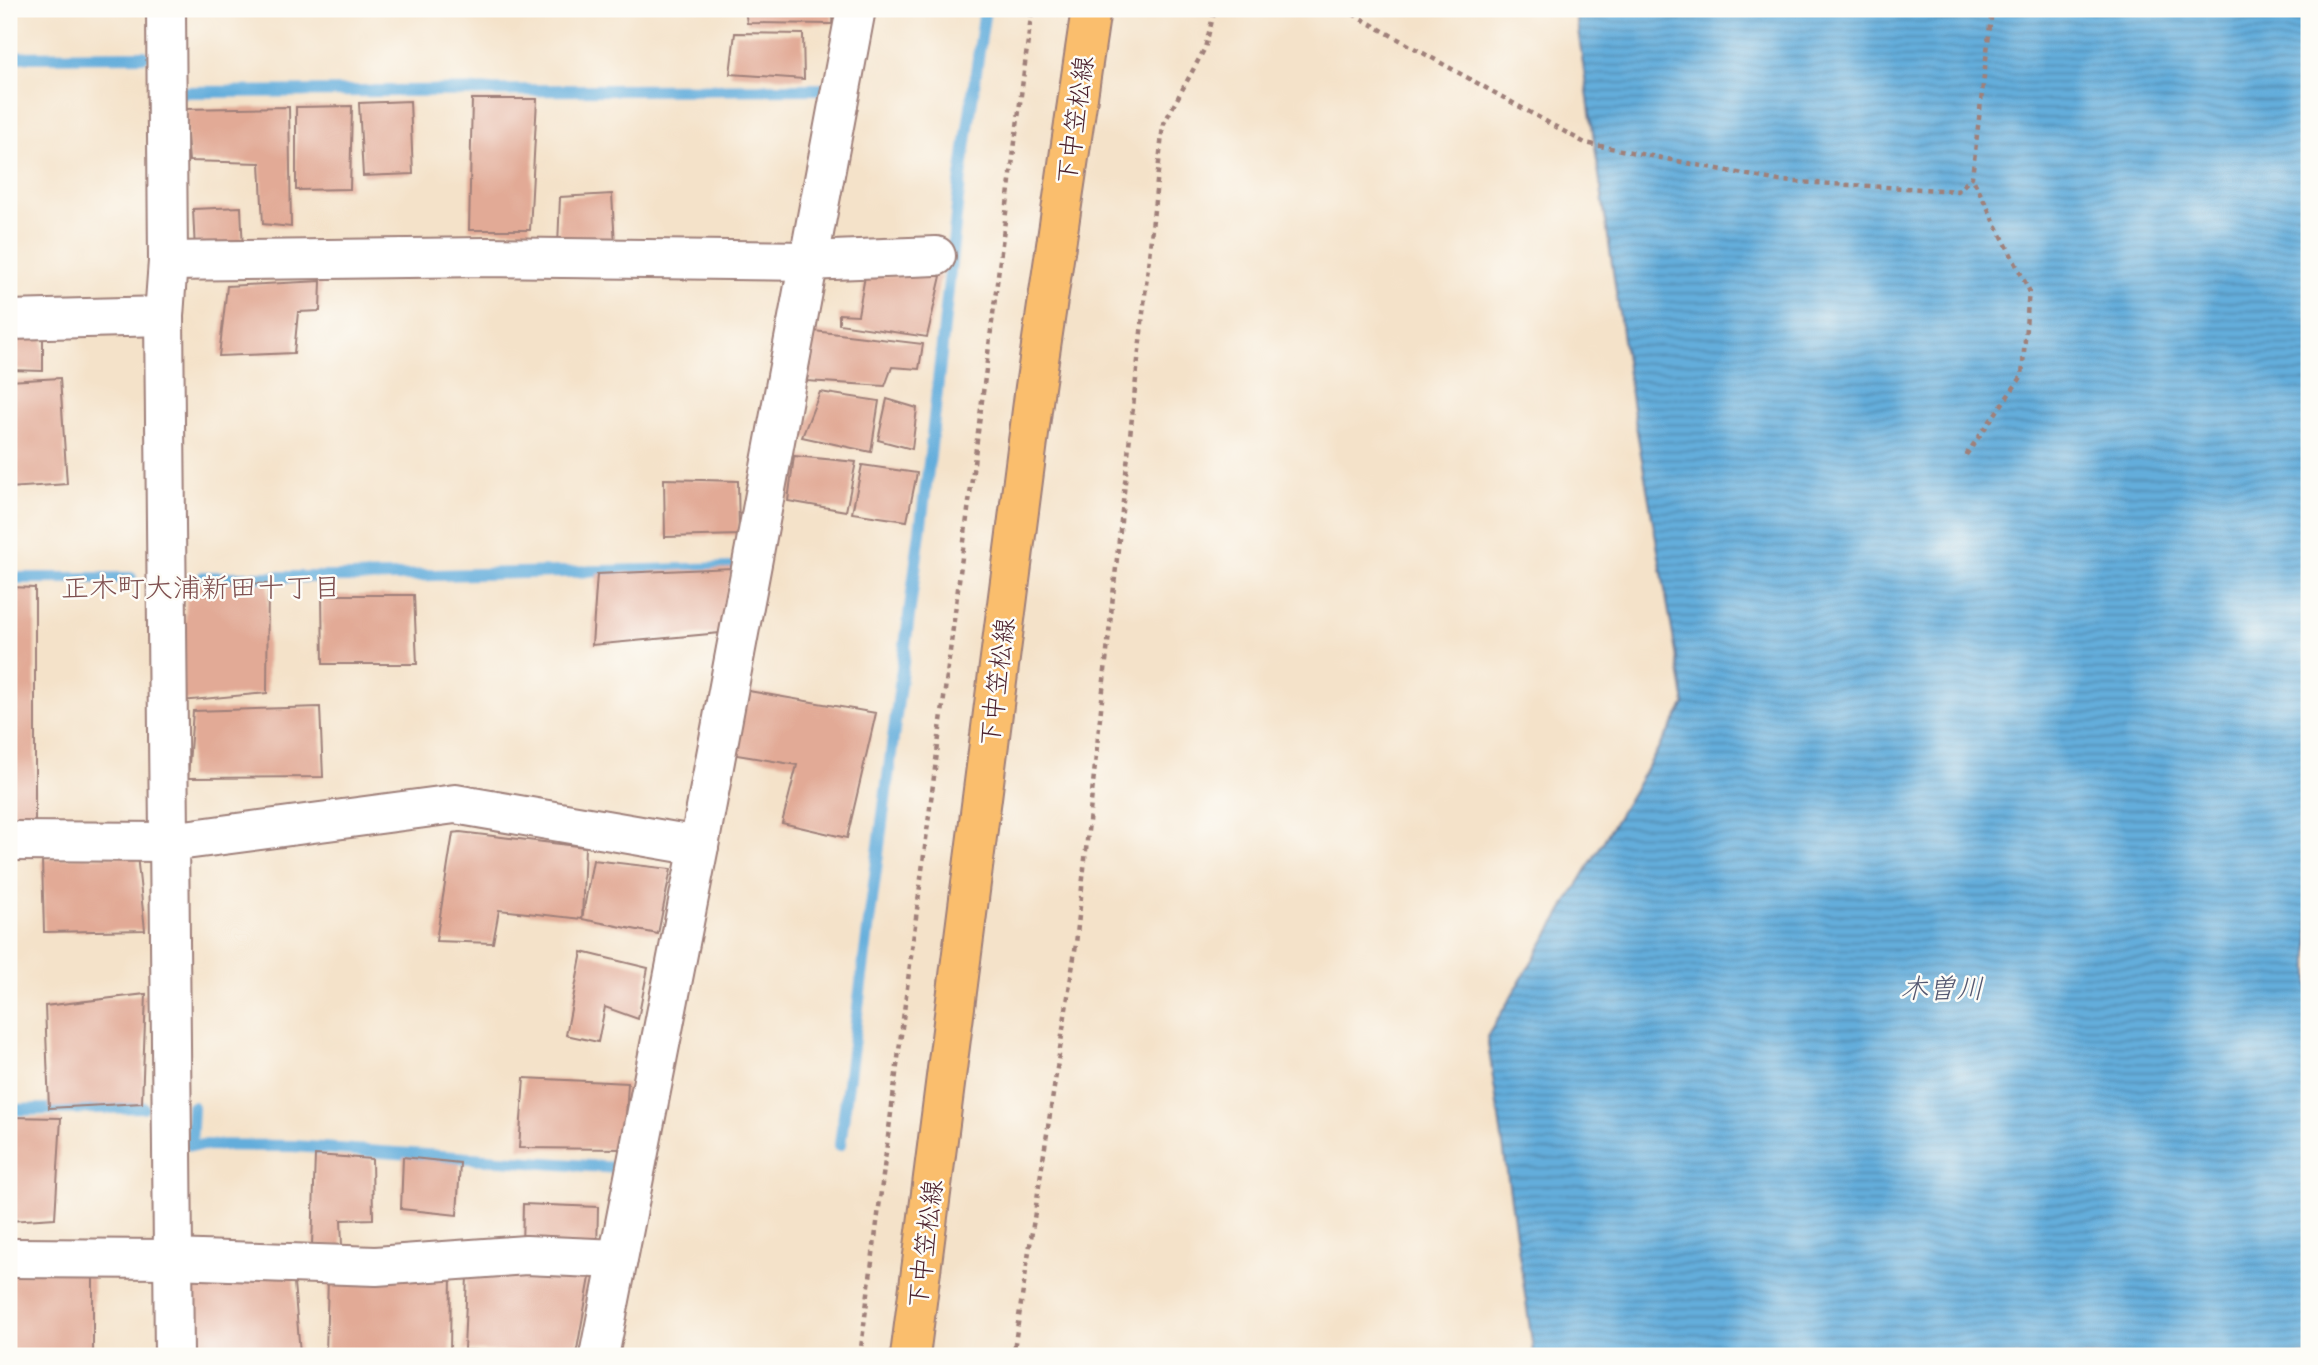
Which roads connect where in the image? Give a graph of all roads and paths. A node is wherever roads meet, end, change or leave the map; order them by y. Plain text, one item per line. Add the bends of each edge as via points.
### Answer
1 (166, 9) edge
2 (856, 9) edge
3 (1032, 9) edge
4 (1091, 9) edge
5 (1215, 9) edge
6 (1344, 9) edge
7 (1992, 9) edge
8 (1972, 177) junction
9 (936, 256) dead end
10 (167, 261) junction
11 (807, 261) junction
12 (164, 316) junction
13 (9, 320) edge
14 (1966, 455) dead end
15 (9, 841) edge
16 (170, 842) junction
17 (699, 846) junction
18 (9, 1258) edge
19 (173, 1259) junction
20 (618, 1259) junction
21 (174, 1356) edge
22 (599, 1356) edge
23 (860, 1356) edge
24 (910, 1356) edge
25 (1013, 1356) edge

1 - 10 street
2 - 11 street
3 - 23 path
4 - 24 main road, 下中笠松線 via 1035,387
5 - 25 path via 1205,48 1163,125 1076,944
6 - 8 path via 1585,143 1779,181 1958,191
7 - 8 path
8 - 14 path via 2029,290 2022,376
9 - 11 street
10 - 11 street via 487,257
10 - 12 street
11 - 17 street
12 - 13 street
12 - 16 street
15 - 16 street
16 - 17 street via 455,804
16 - 19 street
17 - 20 street
18 - 19 street
19 - 20 street via 376,1266 526,1255
19 - 21 street
20 - 22 street

